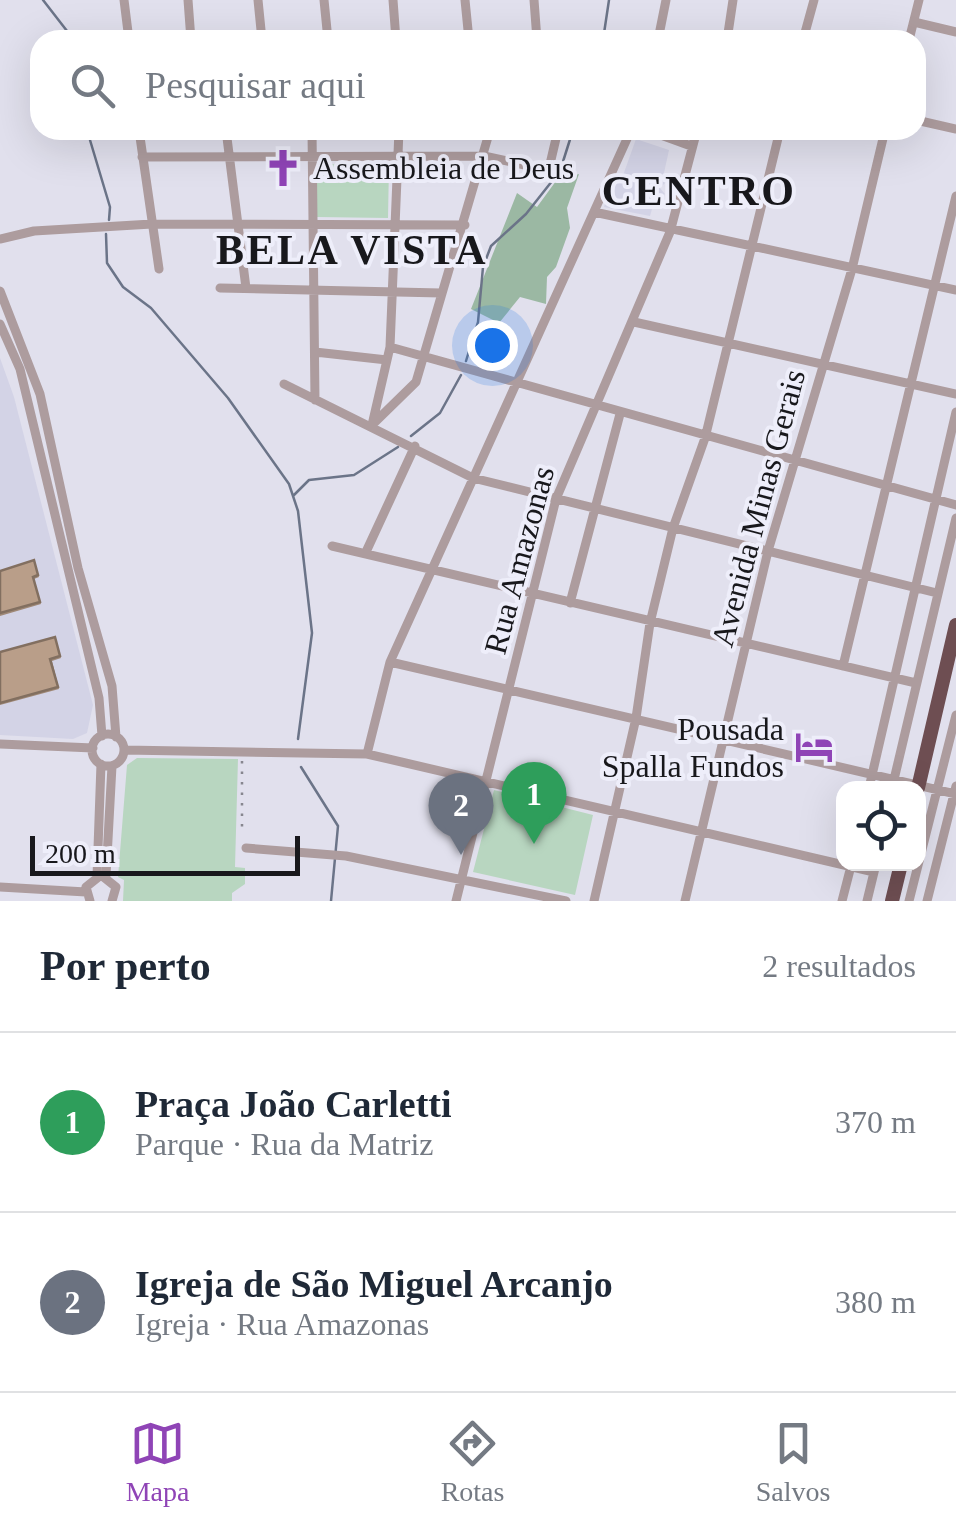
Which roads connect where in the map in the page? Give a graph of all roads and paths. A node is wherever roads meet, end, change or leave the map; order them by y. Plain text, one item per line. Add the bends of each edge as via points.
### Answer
1 (124, 0) edge
2 (188, 0) edge
3 (258, 0) edge
4 (324, 0) edge
5 (393, 0) edge
6 (465, 0) edge
7 (534, 0) edge
8 (666, 0) edge
9 (733, 0) edge
10 (814, 0) edge
11 (919, 0) edge
12 (914, 22) junction
13 (128, 30) edge
14 (190, 30) edge
15 (261, 30) edge
16 (327, 30) edge
17 (395, 30) edge
18 (468, 30) edge
19 (536, 30) edge
20 (660, 30) edge
21 (728, 30) edge
22 (806, 30) edge
23 (912, 30) edge
24 (956, 32) edge
25 (926, 122) edge
26 (956, 129) edge
27 (140, 140) edge
28 (227, 140) edge
29 (311, 140) edge
30 (399, 140) edge
31 (488, 140) edge
32 (555, 140) edge
33 (626, 140) edge
34 (674, 140) edge
35 (693, 140) edge
36 (778, 140) edge
37 (883, 140) edge
38 (691, 146) junction
39 (229, 156) junction
40 (484, 156) junction
41 (310, 157) junction
42 (399, 157) junction
43 (142, 158) junction
44 (956, 196) edge
45 (594, 212) junction
46 (152, 224) junction
47 (237, 224) junction
48 (312, 224) junction
49 (396, 224) junction
50 (465, 225) junction
51 (670, 232) junction
52 (0, 239) edge
53 (751, 248) junction
54 (159, 269) dead end
55 (852, 269) junction
56 (933, 284) junction
57 (220, 288) dead end
58 (246, 288) junction
59 (316, 290) junction
60 (394, 290) junction
61 (956, 290) edge
62 (0, 291) edge
63 (441, 293) junction
64 (634, 322) junction
65 (0, 324) edge
66 (729, 346) junction
67 (390, 347) junction
68 (315, 352) junction
69 (426, 357) junction
70 (387, 360) junction
71 (823, 366) junction
72 (284, 384) dead end
73 (517, 384) junction
74 (911, 384) junction
75 (956, 394) edge
76 (315, 400) junction
77 (594, 406) junction
78 (956, 412) edge
79 (620, 414) junction
80 (372, 424) junction
81 (705, 438) junction
82 (415, 446) junction
83 (798, 461) junction
84 (473, 478) junction
85 (884, 486) junction
86 (556, 499) junction
87 (935, 500) junction
88 (956, 506) edge
89 (594, 508) junction
90 (956, 518) edge
91 (673, 528) junction
92 (332, 546) dead end
93 (768, 552) junction
94 (366, 554) junction
95 (433, 572) junction
96 (864, 575) junction
97 (915, 588) junction
98 (938, 593) junction
99 (532, 594) junction
100 (570, 603) junction
101 (650, 623) junction
102 (956, 625) edge
103 (746, 644) junction
104 (390, 662) junction
105 (843, 666) junction
106 (894, 678) junction
107 (916, 683) junction
108 (510, 689) junction
109 (956, 715) edge
110 (636, 718) junction
111 (102, 736) junction
112 (116, 737) junction
113 (723, 739) junction
114 (0, 744) edge
115 (93, 748) junction
116 (124, 750) junction
117 (242, 752) junction
118 (367, 754) junction
119 (107, 765) junction
120 (872, 774) junction
121 (870, 781) edge
122 (887, 781) edge
123 (895, 781) edge
124 (920, 781) edge
125 (487, 782) junction
126 (926, 788) edge
127 (938, 790) junction
128 (955, 791) edge
129 (613, 811) junction
130 (242, 834) dead end
131 (700, 834) junction
132 (246, 848) dead end
133 (836, 863) edge
134 (850, 871) edge
135 (874, 871) edge
136 (899, 871) edge
137 (101, 876) junction
138 (462, 878) junction
139 (0, 887) edge
140 (88, 896) edge
141 (112, 901) edge
142 (456, 901) edge
143 (566, 901) edge
144 (594, 901) edge
145 (685, 901) edge
146 (842, 901) edge
147 (868, 901) edge
148 (892, 901) edge
149 (909, 901) edge
150 (927, 901) edge

1 - 13 street
2 - 14 street
3 - 15 street
4 - 16 street
5 - 17 street
6 - 18 street
7 - 19 street
8 - 20 street
9 - 21 street
10 - 22 street
11 - 12 street
12 - 23 street
12 - 24 street
25 - 26 street
27 - 43 street
28 - 39 street
29 - 41 street
30 - 42 street
31 - 40 street
32 - 40 street via 546,169
33 - 45 street
34 - 38 street
35 - 38 street, Rua Amazonas
36 - 53 street
37 - 55 street, Avenida Minas Gerais
38 - 51 street, Rua Amazonas
39 - 41 street
39 - 43 street
39 - 47 street
40 - 42 street
40 - 50 street
41 - 42 street
41 - 48 street
42 - 49 street
43 - 46 street
44 - 56 street
45 - 51 street
45 - 73 street
46 - 47 street
46 - 52 street
46 - 54 street
47 - 48 street
47 - 58 street
48 - 49 street
48 - 59 street
49 - 50 street
49 - 60 street
50 - 63 street
51 - 53 street
51 - 64 street, Rua Amazonas
53 - 55 street
53 - 66 street
55 - 56 street
55 - 71 street, Avenida Minas Gerais
56 - 61 street
56 - 74 street
57 - 58 street
58 - 59 street
59 - 60 street
59 - 68 street
60 - 63 street
60 - 67 street
62 - 112 street via 40,394 112,686
63 - 69 street
64 - 66 street
64 - 77 street, Rua Amazonas
65 - 111 street via 20,370 99,698
66 - 71 street
66 - 81 street
67 - 69 street
67 - 70 street
68 - 70 street
68 - 76 street
69 - 73 street
69 - 80 street via 406,395
70 - 80 street
71 - 74 street
71 - 83 street, Avenida Minas Gerais
72 - 76 street
73 - 77 street
73 - 84 street
74 - 75 street
74 - 85 street
76 - 80 street
77 - 79 street
77 - 86 street, Rua Amazonas
78 - 87 street
79 - 81 street
79 - 89 street
80 - 82 street
81 - 83 street
81 - 91 street
82 - 84 street
82 - 94 street
83 - 85 street
83 - 93 street, Avenida Minas Gerais
84 - 86 street
84 - 95 street
85 - 87 street
85 - 96 street
86 - 89 street
86 - 99 street, Rua Amazonas
87 - 88 street
87 - 97 street
89 - 91 street
89 - 100 street
90 - 98 street
91 - 93 street
91 - 101 street
92 - 94 street
93 - 96 street
93 - 103 street, Avenida Minas Gerais
94 - 95 street
95 - 99 street
95 - 104 street
96 - 97 street
96 - 105 street
97 - 98 street
97 - 106 street
98 - 107 street
99 - 100 street
99 - 108 street, Rua Amazonas
100 - 101 street
101 - 103 street
101 - 110 street
102 - 124 highway
103 - 105 street
103 - 113 street, Avenida Minas Gerais
104 - 108 street
104 - 118 street
105 - 106 street
106 - 107 street
106 - 120 street
107 - 123 street
108 - 110 street
108 - 125 street, Rua Amazonas
109 - 127 street
110 - 113 street
110 - 129 street
111 - 112 street
111 - 115 street
112 - 116 street
113 - 120 street
113 - 131 street, Avenida Minas Gerais
114 - 115 street
115 - 119 street
116 - 117 street
116 - 119 street via 121,760
117 - 118 street
117 - 130 path
118 - 125 street
119 - 137 street
120 - 121 street
120 - 122 street
125 - 129 street
125 - 138 street, Rua Amazonas
126 - 127 street
127 - 128 street
127 - 149 street
128 - 150 street
129 - 131 street
129 - 144 street
131 - 133 street
131 - 145 street, Avenida Minas Gerais
132 - 138 street via 329,854
134 - 146 street
135 - 147 street
136 - 148 highway
137 - 140 street
137 - 141 street via 116,886
138 - 142 street, Rua Amazonas
138 - 143 street
139 - 140 street

